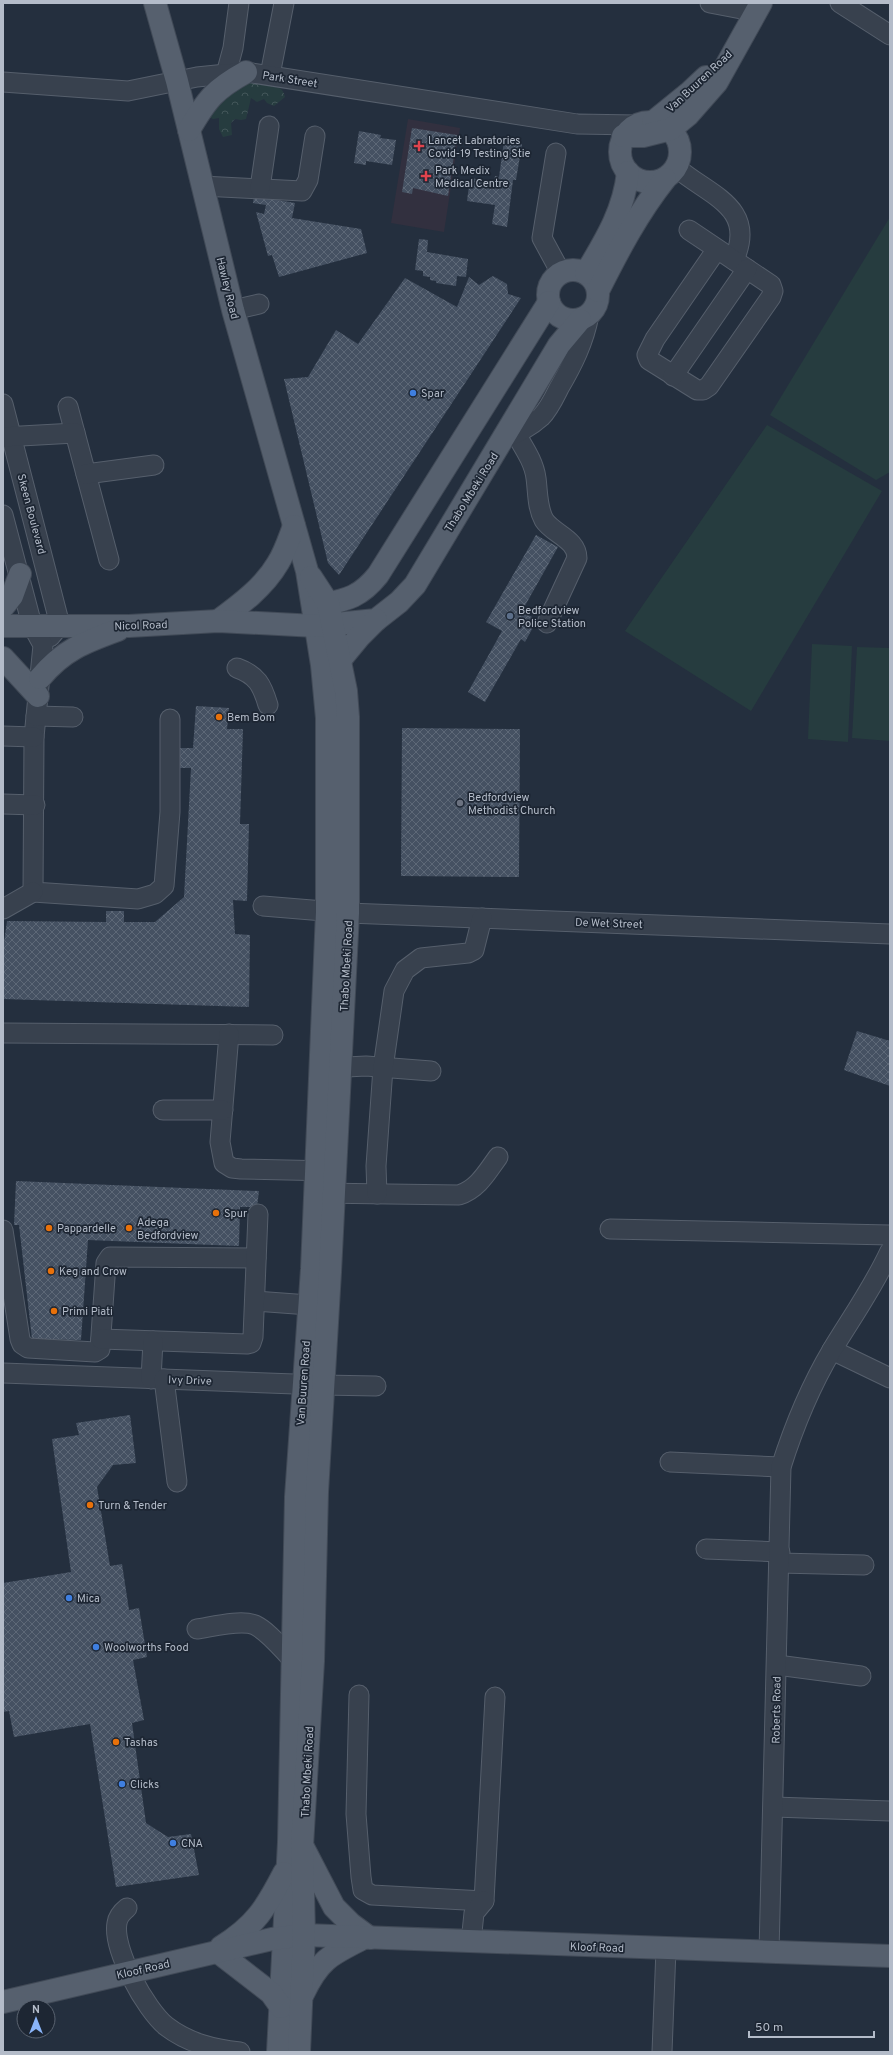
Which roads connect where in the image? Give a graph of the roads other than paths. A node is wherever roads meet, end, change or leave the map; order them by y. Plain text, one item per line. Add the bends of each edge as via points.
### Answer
1 (155, 3) edge
2 (239, 3) edge
3 (284, 3) edge
4 (710, 3) edge
5 (840, 3) edge
6 (759, 7) edge
7 (890, 36) edge
8 (736, 47) junction
9 (236, 73) junction
10 (270, 75) junction
11 (177, 81) junction
12 (3, 82) edge
13 (717, 82) junction
14 (269, 126) dead end
15 (646, 128) junction
16 (188, 130) junction
17 (315, 136) dead end
18 (556, 153) dead end
19 (674, 167) junction
20 (628, 172) junction
21 (202, 186) junction
22 (260, 188) junction
23 (689, 230) dead end
24 (717, 249) junction
25 (740, 264) junction
26 (561, 273) junction
27 (592, 282) junction
28 (549, 302) junction
29 (259, 304) dead end
30 (233, 310) junction
31 (585, 317) junction
32 (673, 376) junction
33 (3, 404) edge
34 (68, 407) dead end
35 (75, 433) junction
36 (510, 436) junction
37 (7, 437) edge
38 (154, 465) dead end
39 (86, 474) junction
40 (3, 514) edge
41 (294, 526) junction
42 (397, 546) junction
43 (109, 560) dead end
44 (426, 564) junction
45 (20, 574) junction
46 (3, 606) edge
47 (322, 615) junction
48 (376, 620) junction
49 (218, 621) junction
50 (547, 623) dead end
51 (32, 624) junction
52 (60, 625) junction
53 (3, 626) edge
54 (129, 626) junction
55 (43, 645) junction
56 (3, 658) edge
57 (331, 662) junction
58 (237, 668) dead end
59 (38, 697) junction
60 (268, 705) dead end
61 (73, 717) dead end
62 (170, 719) dead end
63 (3, 736) edge
64 (34, 737) junction
65 (3, 804) edge
66 (34, 805) junction
67 (33, 892) junction
68 (263, 906) dead end
69 (3, 909) edge
70 (338, 913) junction
71 (482, 918) junction
72 (890, 934) edge
73 (3, 1033) edge
74 (229, 1034) junction
75 (272, 1035) dead end
76 (330, 1068) junction
77 (383, 1068) junction
78 (430, 1071) dead end
79 (163, 1110) dead end
80 (223, 1110) junction
81 (498, 1157) dead end
82 (326, 1170) junction
83 (325, 1193) junction
84 (377, 1194) junction
85 (258, 1214) dead end
86 (610, 1229) dead end
87 (3, 1230) edge
88 (890, 1235) edge
89 (890, 1251) edge
90 (256, 1258) junction
91 (321, 1270) junction
92 (255, 1301) junction
93 (309, 1305) junction
94 (101, 1339) junction
95 (153, 1341) junction
96 (832, 1350) junction
97 (3, 1373) edge
98 (890, 1378) edge
99 (158, 1379) junction
100 (313, 1385) junction
101 (376, 1386) dead end
102 (670, 1462) dead end
103 (781, 1467) junction
104 (177, 1482) dead end
105 (306, 1494) joint
106 (706, 1549) dead end
107 (779, 1557) junction
108 (864, 1565) dead end
109 (196, 1629) dead end
110 (303, 1661) junction
111 (777, 1665) junction
112 (861, 1676) dead end
113 (359, 1695) dead end
114 (495, 1697) dead end
115 (774, 1807) junction
116 (890, 1811) edge
117 (302, 1846) junction
118 (287, 1868) junction
119 (484, 1902) junction
120 (127, 1908) dead end
121 (294, 1936) junction
122 (366, 1938) junction
123 (478, 1942) junction
124 (666, 1949) junction
125 (769, 1952) junction
126 (214, 1953) junction
127 (890, 1956) edge
128 (128, 1972) junction
129 (301, 1998) junction
130 (3, 2002) edge
131 (280, 2007) junction
132 (218, 2051) edge
133 (240, 2052) edge
134 (278, 2052) edge
135 (299, 2052) edge
136 (662, 2052) edge

1 - 11 main road, Hawley Road
2 - 9 street via 233,48
3 - 10 street
4 - 6 street
5 - 7 street
6 - 8 main road
8 - 13 main road, Van Buuren Road
8 - 15 main road, Van Buuren Road via 690,92
9 - 10 street, Park Street
9 - 11 street, Park Street
9 - 16 main road via 209,98
10 - 15 street, Park Street via 577,124 600,134
11 - 12 street, Park Street via 128,91
11 - 16 main road, Hawley Road
13 - 15 main road, Van Buuren Road via 688,115
13 - 19 main road
14 - 22 street
15 - 19 main road, Van Buuren Road via 677,136
15 - 20 main road via 620,147 621,158
16 - 21 main road, Hawley Road
17 - 22 street via 308,180 302,191
18 - 26 street via 542,238
19 - 20 main road via 649,182 640,180
19 - 25 street via 728,205 736,216 740,225
19 - 27 main road
20 - 27 main road via 624,200
21 - 22 street
21 - 30 main road, Hawley Road
23 - 24 street
24 - 25 street
24 - 32 street via 650,346 647,355 649,360
25 - 32 street
25 - 32 street via 771,285 774,291 771,297 709,386 697,390
26 - 27 main road via 578,270
26 - 28 main road via 550,286
27 - 31 main road via 597,304
28 - 31 main road via 557,315 572,320
28 - 42 main road
29 - 30 street
30 - 41 main road, Hawley Road
31 - 36 main road, Thabo Mbeki Road via 559,345
33 - 37 street, Skeen Boulevard
34 - 35 street
35 - 37 street
35 - 39 street
36 - 44 main road, Thabo Mbeki Road
36 - 50 street via 533,466 539,509 545,521 577,551 577,558
37 - 52 street, Skeen Boulevard
38 - 39 street
39 - 43 street
40 - 45 street
41 - 47 main road, Hawley Road
41 - 49 main road via 278,563 265,580 241,604
42 - 44 main road
42 - 47 main road via 368,588
44 - 48 main road, Thabo Mbeki Road via 415,585
45 - 46 main road via 12,596
45 - 51 street
47 - 48 main road
47 - 49 main road, Nicol Road via 280,623
47 - 57 main road
48 - 57 main road, Thabo Mbeki Road
49 - 54 main road, Nicol Road
51 - 52 main road, Nicol Road
51 - 53 main road, Nicol Road
51 - 55 street
52 - 54 main road, Nicol Road
52 - 55 street
54 - 59 main road via 72,649 53,662
55 - 59 street
56 - 59 main road
57 - 70 main road, Thabo Mbeki Road via 346,691 348,717
58 - 60 street via 250,673 264,693
59 - 61 street
59 - 64 street
62 - 67 street via 170,812 164,886 155,894 138,899
63 - 64 street
64 - 66 street
65 - 66 street
66 - 67 street
67 - 69 street
68 - 70 street, De Wet Street
70 - 71 street, De Wet Street
70 - 76 main road, Thabo Mbeki Road
70 - 76 main road, Thabo Mbeki Road via 323,1025
71 - 72 street, De Wet Street
71 - 77 street via 474,950 468,953 421,958 405,970 394,991
73 - 74 street
74 - 75 street
74 - 80 street
76 - 77 street
76 - 82 main road, Thabo Mbeki Road
76 - 82 main road, Thabo Mbeki Road via 319,1112
77 - 78 street
77 - 84 street via 376,1166
79 - 80 street
80 - 82 street via 220,1142 224,1163 232,1168
81 - 84 street via 469,1192 459,1195
82 - 83 main road, Thabo Mbeki Road
83 - 84 street
83 - 91 main road, Thabo Mbeki Road
85 - 90 street
86 - 88 street
87 - 94 street via 22,1344 28,1348 95,1352 100,1349
89 - 96 street, Roberts Road via 870,1291
90 - 92 street
90 - 94 street via 110,1256 106,1263
91 - 93 main road, Van Buuren Road
91 - 100 main road, Van Buuren Road
92 - 93 street
92 - 95 street via 253,1340 247,1344
93 - 100 main road, Van Buuren Road
94 - 95 street
95 - 99 street
96 - 98 street
96 - 103 street, Roberts Road via 804,1406
97 - 99 street, Ivy Drive
99 - 100 street, Ivy Drive
99 - 104 street
100 - 101 street, Ivy Drive
100 - 105 main road, Van Buuren Road
102 - 103 street
103 - 107 street, Roberts Road
105 - 110 main road, Thabo Mbeki Road
106 - 107 street
107 - 108 street
107 - 111 street, Roberts Road
109 - 110 street via 236,1624 253,1625
110 - 117 main road, Thabo Mbeki Road
110 - 118 main road, Thabo Mbeki Road
111 - 112 street
111 - 115 street, Roberts Road
113 - 119 street via 356,1814 363,1890 372,1895
114 - 119 street
115 - 116 street
115 - 125 street, Roberts Road
117 - 121 main road, Thabo Mbeki Road
117 - 122 main road via 334,1907
118 - 121 main road, Thabo Mbeki Road
118 - 126 main road via 257,1918
119 - 123 street via 474,1913
120 - 128 street via 122,1912 116,1925
121 - 122 main road, Kloof Road
121 - 126 main road, Kloof Road
121 - 129 main road, Thabo Mbeki Road
121 - 131 main road, Thabo Mbeki Road
122 - 123 main road, Kloof Road
122 - 129 main road via 323,1961
123 - 124 main road, Kloof Road
124 - 125 main road, Kloof Road
124 - 136 street
125 - 127 main road, Kloof Road
126 - 128 main road, Kloof Road
126 - 131 main road via 270,1993
128 - 130 main road, Kloof Road
128 - 132 street via 153,2014 165,2026 195,2043
129 - 135 main road, Thabo Mbeki Road
131 - 134 main road, Thabo Mbeki Road
132 - 133 street

